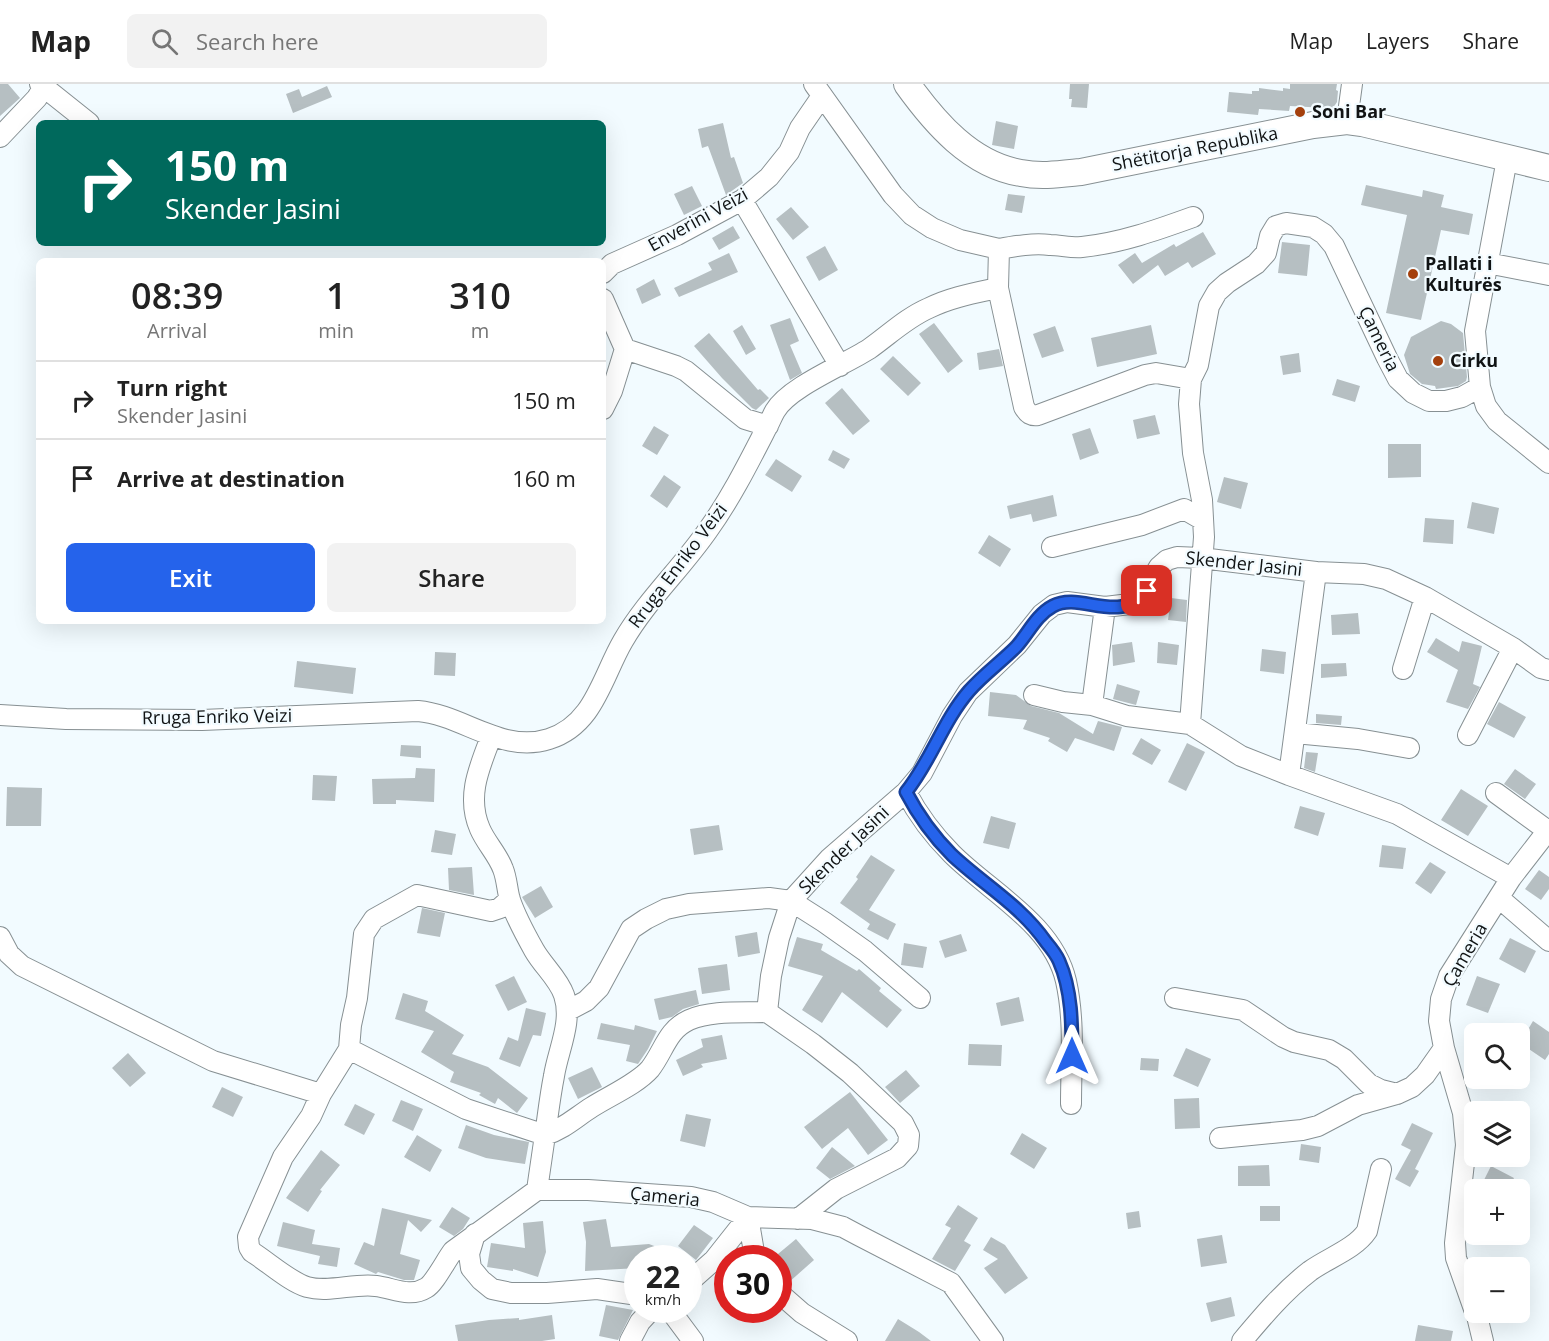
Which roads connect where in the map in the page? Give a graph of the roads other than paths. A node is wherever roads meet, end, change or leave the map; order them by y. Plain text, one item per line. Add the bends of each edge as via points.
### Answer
1 (907, 84) edge
2 (1352, 84) edge
3 (42, 85) edge
4 (818, 90) edge
5 (85, 120) edge
6 (1347, 121) junction
7 (0, 137) edge
8 (1507, 159) junction
9 (1549, 168) edge
10 (742, 200) junction
11 (1193, 217) dead end
12 (999, 249) junction
13 (1487, 263) junction
14 (606, 270) edge
15 (1549, 275) edge
16 (998, 288) junction
17 (606, 306) edge
18 (625, 350) junction
19 (840, 366) junction
20 (1191, 379) junction
21 (1480, 387) junction
22 (606, 403) edge
23 (768, 426) junction
24 (1549, 463) edge
25 (1202, 500) junction
26 (1184, 509) junction
27 (1203, 520) junction
28 (1052, 547) dead end
29 (1201, 558) junction
30 (1316, 572) junction
31 (1425, 597) junction
32 (1105, 607) junction
33 (1513, 648) junction
34 (1403, 669) dead end
35 (1549, 670) edge
36 (1034, 695) dead end
37 (1092, 705) junction
38 (0, 716) edge
39 (1190, 724) junction
40 (1295, 733) junction
41 (1468, 735) dead end
42 (491, 737) junction
43 (1408, 748) dead end
44 (1289, 775) junction
45 (906, 792) junction
46 (1496, 793) dead end
47 (1548, 830) edge
48 (1511, 878) junction
49 (1499, 898) junction
50 (510, 899) junction
51 (791, 901) junction
52 (0, 937) edge
53 (1549, 941) edge
54 (920, 998) dead end
55 (1175, 998) dead end
56 (567, 1011) junction
57 (767, 1012) junction
58 (349, 1048) junction
59 (1444, 1048) junction
60 (321, 1094) junction
61 (1397, 1094) junction
62 (1071, 1104) dead end
63 (545, 1135) junction
64 (1220, 1138) dead end
65 (1381, 1169) dead end
66 (537, 1190) junction
67 (748, 1217) junction
68 (798, 1219) junction
69 (475, 1234) junction
70 (753, 1245) edge
71 (702, 1271) edge
72 (1464, 1280) edge
73 (624, 1293) edge
74 (792, 1304) edge
75 (639, 1323) edge
76 (680, 1323) edge
77 (1478, 1323) edge
78 (630, 1341) edge
79 (693, 1341) edge
80 (847, 1341) edge
81 (993, 1341) edge
82 (1242, 1341) edge
83 (1483, 1341) edge

1 - 6 main road, Shëtitorja Republika via 948,133 969,151 991,165 1021,173 1081,172
2 - 6 street
3 - 5 street
3 - 7 street via 32,103
4 - 10 street, Enverini Veizi via 789,152 769,177
4 - 12 street via 893,195 912,215 960,240
6 - 8 main road, Shëtitorja Republika
8 - 9 main road, Shëtitorja Republika
8 - 13 street
10 - 14 street, Enverini Veizi
10 - 19 street
11 - 12 street via 1107,244
12 - 16 street
13 - 15 street
13 - 21 street via 1475,332
16 - 19 street, Rruga Enriko Veizi via 928,308
16 - 20 street via 1024,408 1032,416 1145,375
17 - 18 street
18 - 22 street
18 - 23 street via 686,371 745,419
19 - 23 street, Rruga Enriko Veizi via 790,395 775,410
20 - 21 street, Çameria via 1198,365 1209,306 1217,292 1256,264 1266,253 1276,226 1286,223 1312,227 1334,246 1398,379 1413,393 1429,401 1446,401
20 - 25 street via 1193,453
21 - 24 street via 1486,406 1497,421
23 - 42 street, Rruga Enriko Veizi via 718,517 644,608 584,717 570,729 532,743
25 - 26 street
25 - 27 street
26 - 27 street
26 - 28 street via 1142,525
27 - 29 street
29 - 30 street, Skender Jasini
29 - 32 street, Skender Jasini via 1167,560 1140,599
29 - 39 street
30 - 31 street, Skender Jasini via 1386,579
30 - 40 street
31 - 33 street, Skender Jasini
31 - 34 street
32 - 37 street
32 - 45 street, Skender Jasini via 1067,602 1042,614 1017,645 968,692
33 - 35 street, Skender Jasini
33 - 41 street
36 - 37 street
37 - 39 street via 1127,716
38 - 42 street, Rruga Enriko Veizi via 202,720 418,711 434,713
39 - 44 street via 1241,756
40 - 43 street
40 - 44 street
42 - 50 street via 477,772 474,811 480,830 503,868
44 - 48 street via 1397,814
45 - 51 street, Skender Jasini via 830,858
45 - 62 street via 916,812 952,855 1007,899 1035,927 1058,959 1066,981 1072,1032
46 - 47 street
47 - 48 street, Çameria
48 - 49 street, Çameria
49 - 53 street
49 - 59 street, Çameria via 1449,976 1439,1021
50 - 56 street via 538,958 558,982
50 - 58 street via 491,911 417,895 374,919 364,934
51 - 54 street via 865,951
51 - 56 street via 769,898 666,909 631,929 599,988
51 - 57 street, Skender Jasini via 779,938
52 - 60 street via 9,954 22,966 213,1061
55 - 61 street via 1243,1010 1283,1037 1329,1050 1369,1084
56 - 63 street
57 - 63 street via 690,1020 674,1030 649,1070 639,1078
57 - 68 street via 850,1073 903,1123 909,1135 908,1146 897,1158 836,1190
58 - 60 street
58 - 63 street via 466,1109
59 - 61 street via 1425,1075
59 - 72 street, Çameria via 1461,1105 1466,1145 1455,1243
60 - 69 street via 283,1157 249,1237 252,1252 308,1287 366,1285 406,1293 428,1287 453,1251
61 - 64 street via 1358,1105 1302,1130
63 - 66 street
65 - 82 street via 1363,1238 1286,1291
66 - 67 street, Çameria via 691,1197
66 - 69 street
67 - 68 street
67 - 70 street
67 - 71 street
68 - 81 street via 843,1227 941,1277 958,1291
69 - 73 street via 469,1254 471,1268 492,1289 511,1293 597,1289
74 - 80 street
75 - 78 street
76 - 79 street
77 - 83 street, Çameria

